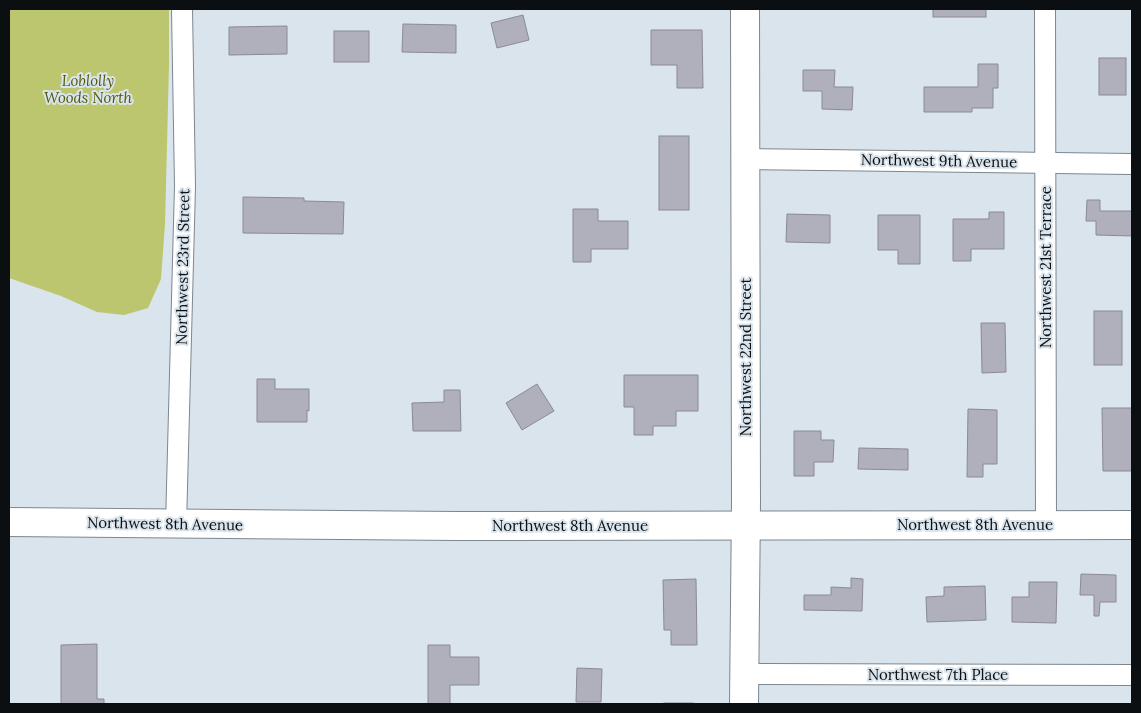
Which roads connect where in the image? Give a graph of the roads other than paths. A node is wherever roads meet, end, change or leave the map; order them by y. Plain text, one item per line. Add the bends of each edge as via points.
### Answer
1 (182, 9) edge
2 (745, 9) edge
3 (1046, 9) edge
4 (745, 159) junction
5 (1045, 163) junction
6 (1132, 164) edge
7 (9, 522) edge
8 (176, 525) junction
9 (746, 525) junction
10 (1046, 525) junction
11 (1132, 525) edge
12 (744, 674) junction
13 (1132, 675) edge
14 (744, 704) edge

1 - 8 street, Northwest 23rd Street via 185,186
2 - 4 street, Northwest 22nd Street
3 - 5 street, Northwest 21st Terrace
4 - 5 street, Northwest 9th Avenue
4 - 9 street, Northwest 22nd Street
5 - 6 street, Northwest 9th Avenue
5 - 10 street, Northwest 21st Terrace
7 - 8 street, Northwest 8th Avenue
8 - 9 street, Northwest 8th Avenue
9 - 10 street, Northwest 8th Avenue
9 - 12 street, Northwest 22nd Street
10 - 11 street, Northwest 8th Avenue
12 - 13 street, Northwest 7th Place
12 - 14 street, Northwest 22nd Street

